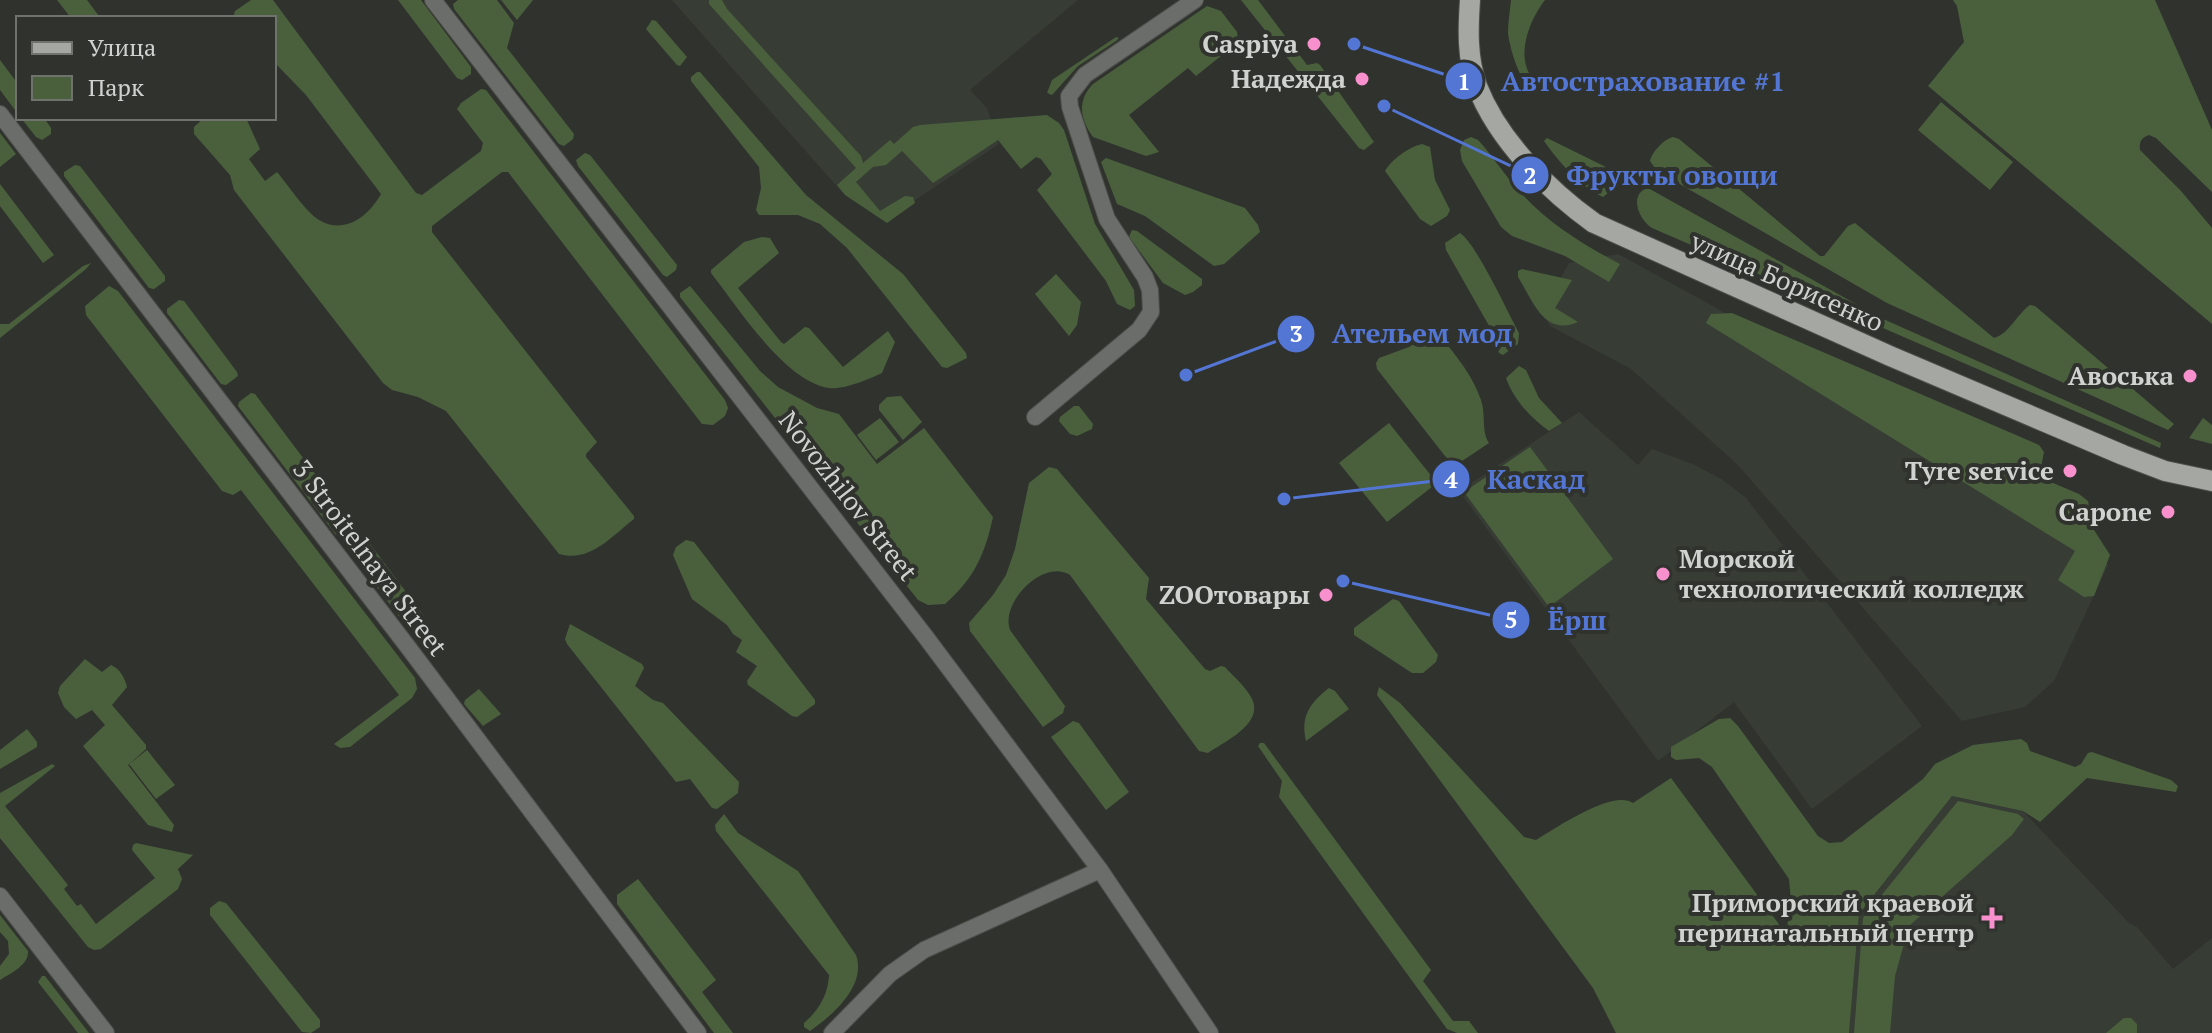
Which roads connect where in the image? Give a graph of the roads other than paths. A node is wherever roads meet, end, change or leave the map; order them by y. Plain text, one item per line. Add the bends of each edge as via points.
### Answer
1 (433, 0) edge
2 (1195, 0) edge
3 (1470, 0) edge
4 (0, 114) edge
5 (1035, 417) dead end
6 (2212, 481) edge
7 (1100, 870) junction
8 (0, 896) edge
9 (106, 1033) edge
10 (698, 1033) edge
11 (832, 1033) edge
12 (1210, 1033) edge

1 - 7 street, Novozhilov Street via 845,530
2 - 5 street via 1085,75 1069,96 1103,210 1145,277 1151,312 1139,330
3 - 6 main road, улица Борисенко via 1467,35 1478,87 1534,172 1594,223 2123,455
4 - 10 street, 3 Stroitelnaya Street
7 - 11 street via 924,950 890,974
7 - 12 street, Novozhilov Street
8 - 9 street

